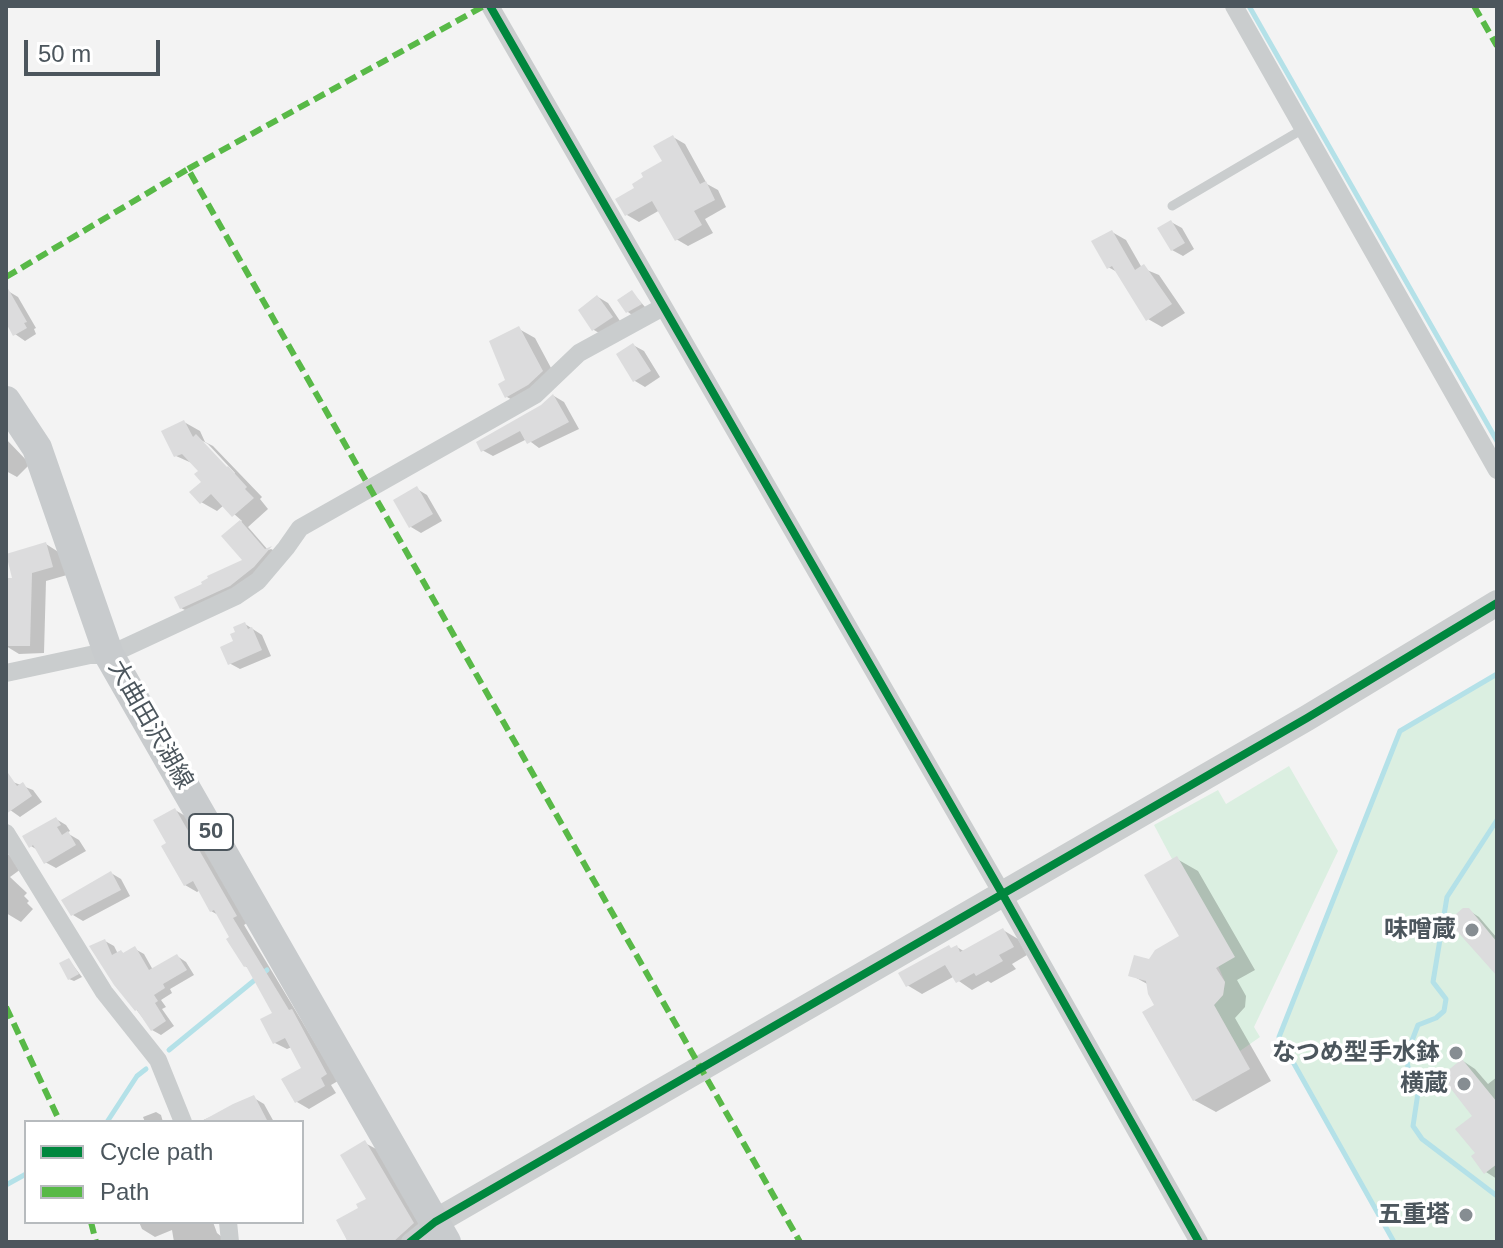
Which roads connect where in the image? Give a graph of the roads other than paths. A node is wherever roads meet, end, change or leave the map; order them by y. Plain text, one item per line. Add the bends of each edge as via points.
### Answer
1 (490, 6) edge
2 (1234, 6) edge
3 (1303, 129) junction
4 (1172, 206) dead end
5 (663, 307) junction
6 (6, 401) edge
7 (1497, 470) edge
8 (1497, 603) edge
9 (109, 655) junction
10 (6, 673) edge
11 (6, 833) edge
12 (1003, 895) junction
13 (182, 1120) edge
14 (440, 1232) edge
15 (410, 1242) edge
16 (1199, 1242) edge

1 - 5 street
2 - 3 street
3 - 4 lane
3 - 7 street
5 - 9 street via 579,353 535,395 300,528 258,581 236,596
5 - 12 street
6 - 9 main road, 大曲田沢湖線 / 50 via 37,448
8 - 12 street
9 - 10 street
9 - 14 main road, 大曲田沢湖線 / 50
11 - 13 street via 104,992 158,1060
12 - 14 street
12 - 16 street
14 - 15 street

